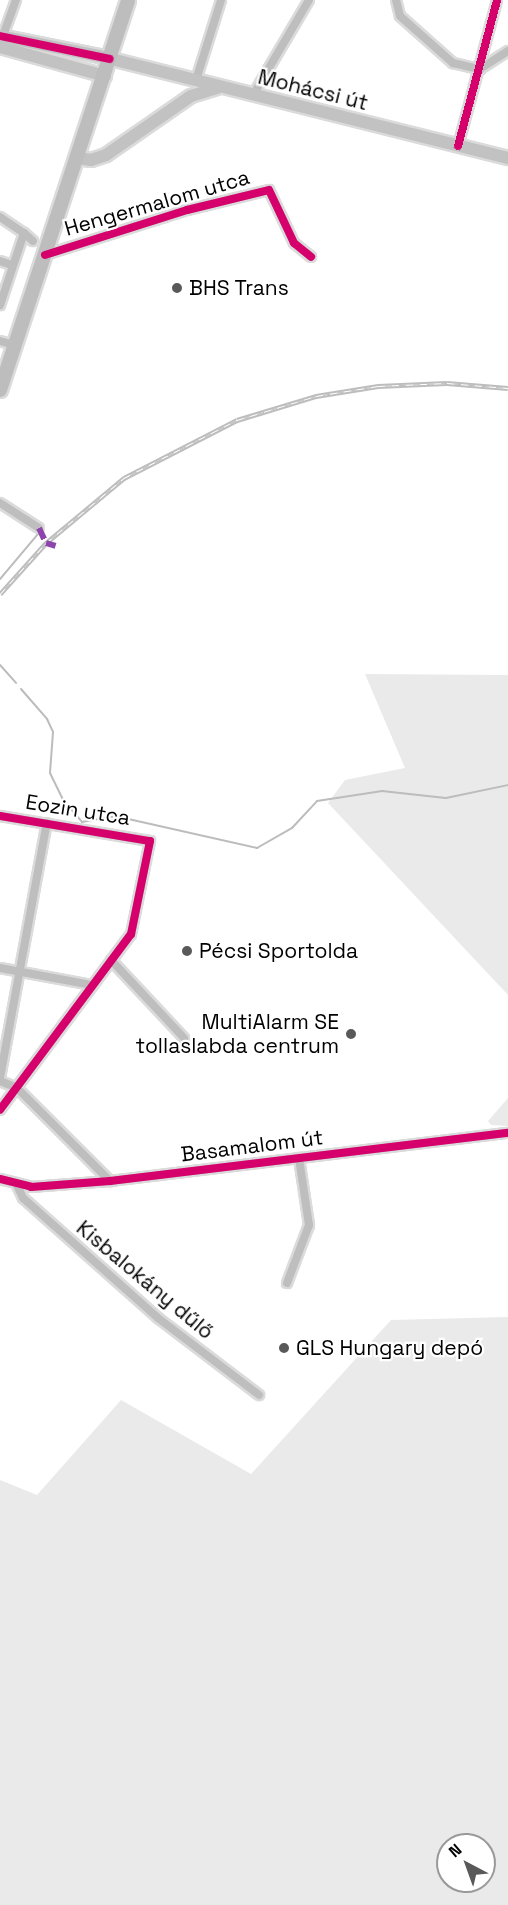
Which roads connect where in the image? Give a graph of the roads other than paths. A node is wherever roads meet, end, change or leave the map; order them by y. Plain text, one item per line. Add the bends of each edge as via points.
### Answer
1 (16, 0) edge
2 (128, 0) edge
3 (221, 0) edge
4 (309, 0) edge
5 (396, 0) edge
6 (497, 0) edge
7 (1, 41) edge
8 (508, 51) edge
9 (110, 59) junction
10 (480, 69) junction
11 (105, 76) junction
12 (183, 77) junction
13 (196, 80) junction
14 (221, 87) junction
15 (253, 95) junction
16 (180, 103) junction
17 (459, 146) junction
18 (78, 158) junction
19 (508, 158) edge
20 (0, 217) edge
21 (24, 233) junction
22 (33, 241) dead end
23 (45, 255) junction
24 (311, 257) dead end
25 (0, 261) edge
26 (11, 265) junction
27 (0, 305) edge
28 (0, 340) edge
29 (14, 345) junction
30 (0, 390) edge
31 (0, 503) edge
32 (39, 528) dead end
33 (0, 816) edge
34 (47, 823) junction
35 (111, 960) junction
36 (0, 968) edge
37 (17, 971) junction
38 (92, 985) junction
39 (184, 1038) dead end
40 (0, 1080) edge
41 (17, 1088) junction
42 (0, 1110) edge
43 (508, 1133) edge
44 (299, 1158) junction
45 (0, 1179) edge
46 (110, 1181) junction
47 (16, 1184) junction
48 (287, 1283) dead end
49 (259, 1395) dead end

1 - 7 street
2 - 9 main road
3 - 13 street
4 - 15 street
5 - 10 street via 400,16 453,63
6 - 10 street
7 - 9 main road, Mohácsi út
7 - 11 main road
8 - 10 street
9 - 11 main road
9 - 12 main road, Mohácsi út
10 - 17 street
11 - 18 main road
12 - 13 main road, Mohácsi út
12 - 16 main road via 186,89
13 - 14 main road, Mohácsi út
14 - 15 main road, Mohácsi út
14 - 16 main road
15 - 17 main road, Mohácsi út
16 - 18 main road via 106,155 91,160
17 - 19 main road, Mohácsi út
18 - 23 main road
20 - 21 street
21 - 22 street
21 - 26 street
23 - 24 street, Hengermalom utca via 187,210 269,190 294,243
23 - 29 main road
25 - 26 street
26 - 27 street
28 - 29 street
29 - 30 main road
31 - 32 street
33 - 34 street, Eozin utca
34 - 35 street, Eozin utca via 150,841 135,922
34 - 37 street
35 - 38 street
35 - 39 street
36 - 37 street
37 - 38 street
37 - 40 street
38 - 41 street
40 - 41 street
41 - 42 street
41 - 46 street
43 - 44 street, Basamalom út
44 - 46 street, Basamalom út
44 - 48 street via 309,1225
45 - 47 street, Basamalom út
46 - 47 street, Basamalom út via 31,1187
47 - 49 street, Kisbalokány dűlő via 23,1198 158,1318

